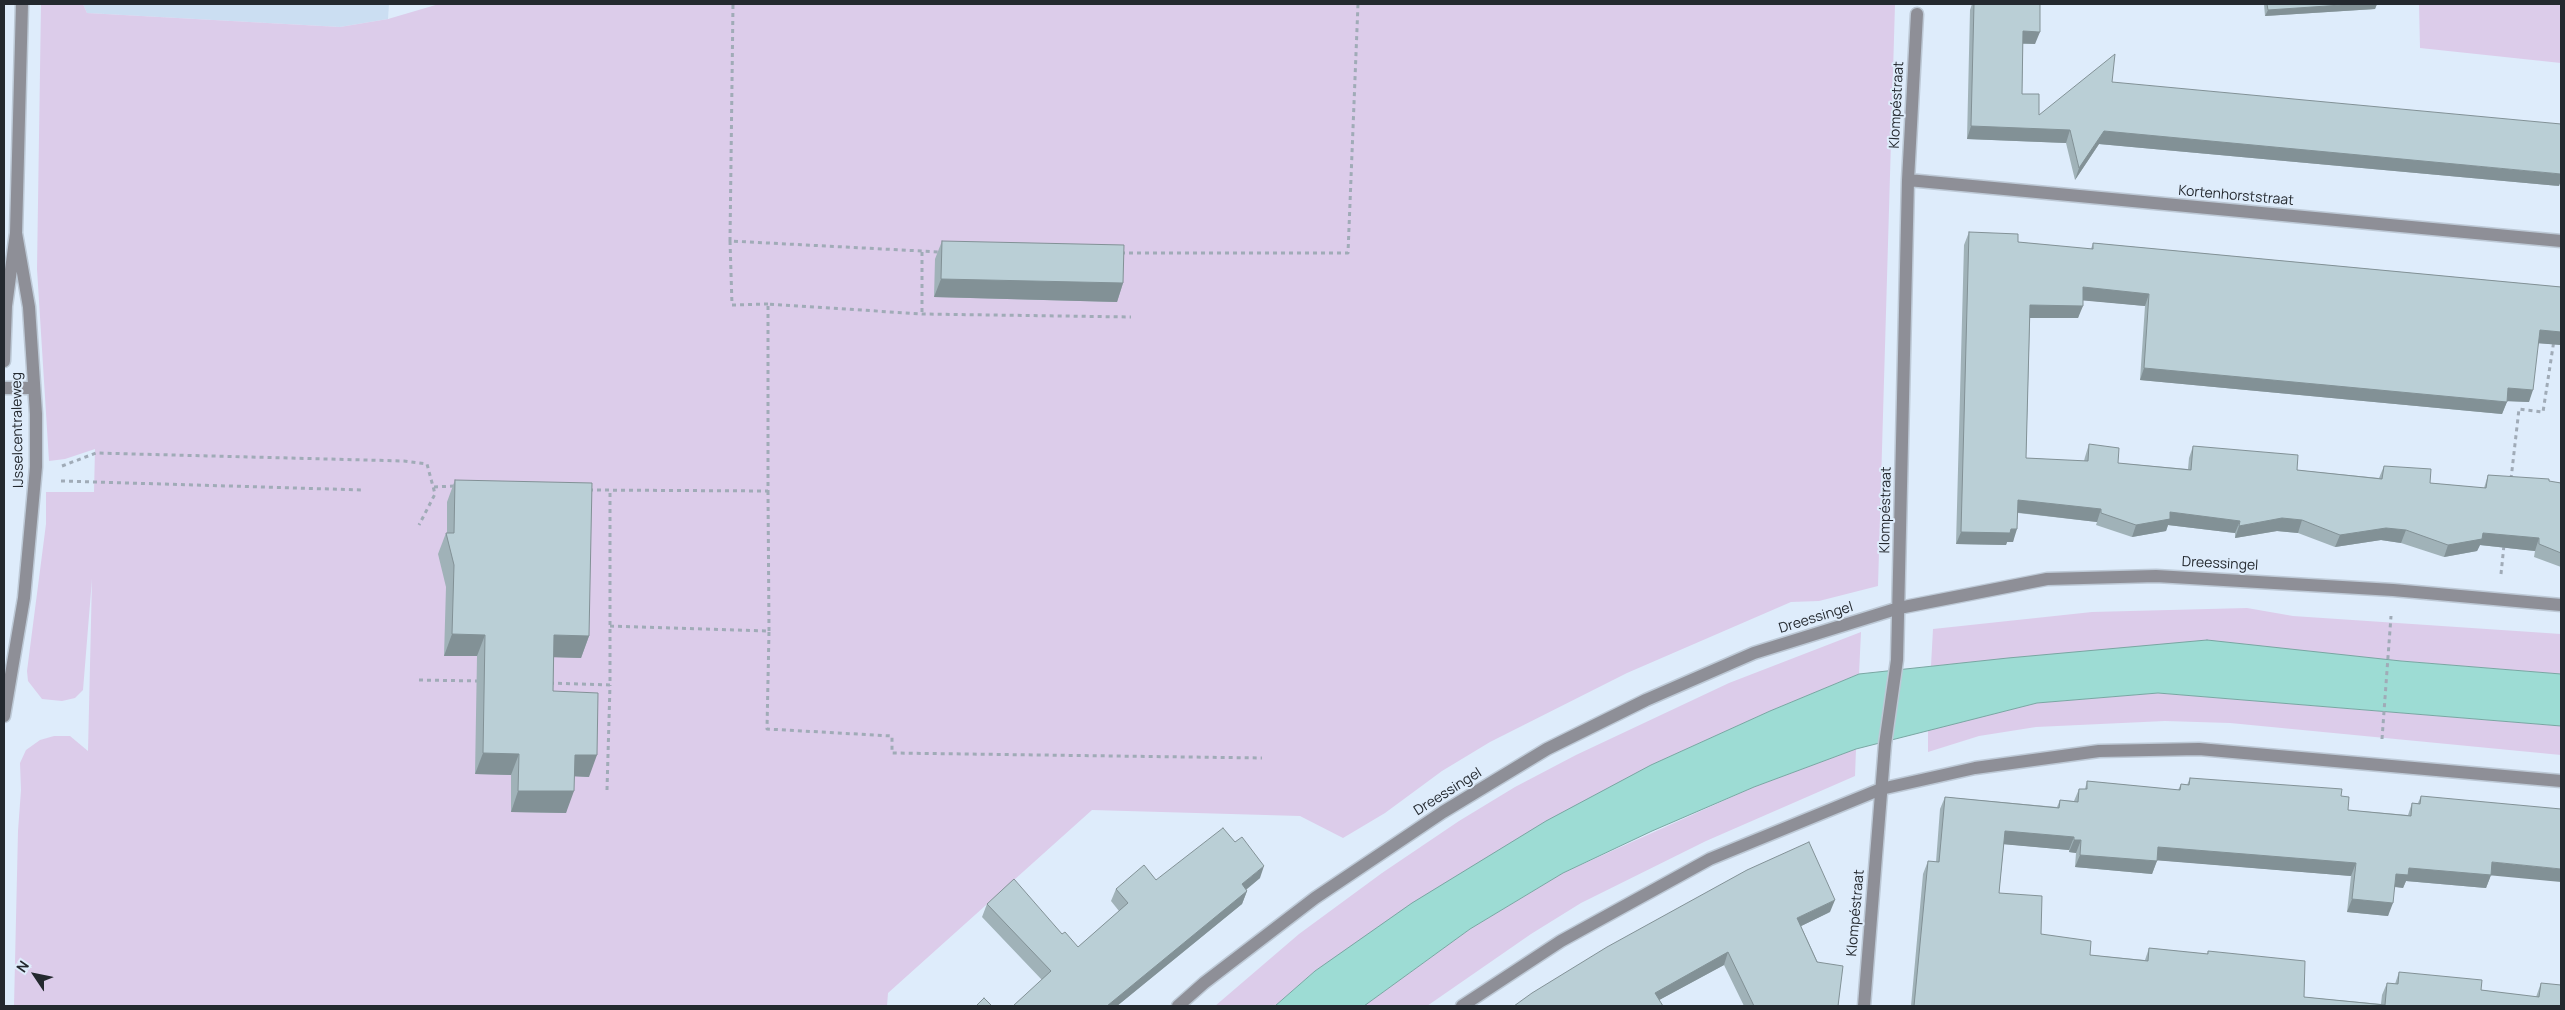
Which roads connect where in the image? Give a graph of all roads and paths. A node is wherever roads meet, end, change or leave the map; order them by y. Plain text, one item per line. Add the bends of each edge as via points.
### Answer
1 (22, 4) edge
2 (733, 4) edge
3 (1358, 4) edge
4 (1917, 14) dead end
5 (1908, 180) junction
6 (16, 233) junction
7 (730, 241) junction
8 (2561, 241) edge
9 (922, 252) junction
10 (942, 252) edge
11 (1111, 253) edge
12 (768, 304) junction
13 (922, 314) junction
14 (1132, 317) dead end
15 (2554, 336) edge
16 (4, 361) edge
17 (4, 388) edge
18 (34, 388) junction
19 (36, 467) junction
20 (36, 481) junction
21 (2511, 485) edge
22 (462, 486) edge
23 (434, 487) junction
24 (363, 490) dead end
25 (581, 490) edge
26 (610, 491) junction
27 (768, 491) junction
28 (419, 526) dead end
29 (2505, 542) edge
30 (2499, 599) junction
31 (2561, 605) edge
32 (1899, 608) junction
33 (610, 626) junction
34 (2390, 627) dead end
35 (769, 631) junction
36 (420, 680) dead end
37 (487, 682) edge
38 (544, 683) edge
39 (610, 685) junction
40 (4, 716) edge
41 (2383, 732) dead end
42 (1262, 758) dead end
43 (2561, 781) edge
44 (1881, 789) junction
45 (607, 790) dead end
46 (1178, 1006) edge
47 (1462, 1006) edge
48 (1864, 1006) edge

1 - 6 street, IJsselcentraleweg
2 - 7 path
3 - 11 path via 1348,253
4 - 5 street, Klompéstraat
5 - 8 street, Kortenhorststraat
5 - 32 street, Klompéstraat
6 - 16 street, IJsselcentraleweg via 6,306
6 - 18 street, IJsselcentraleweg via 29,307
7 - 9 path
7 - 12 path via 732,306
9 - 10 path
9 - 13 path
12 - 13 path
12 - 27 path
13 - 14 path
15 - 21 path via 2544,412 2519,409
17 - 18 street
18 - 19 street, IJsselcentraleweg
19 - 20 street, IJsselcentraleweg
19 - 23 path via 57,467 96,453 404,461 427,464
20 - 24 path
20 - 40 street, IJsselcentraleweg via 24,598
22 - 23 path
23 - 28 path via 435,494
25 - 26 path
26 - 27 path
26 - 33 path
27 - 35 path
29 - 30 path
30 - 31 street, Dreessingel
30 - 32 street, Dreessingel via 2373,588 2156,576 2047,579
32 - 44 street, Klompéstraat via 1897,660
32 - 46 street, Dreessingel via 1754,654 1646,700 1547,749 1443,812 1315,898
33 - 35 path
33 - 39 path
34 - 41 path
35 - 42 path via 768,729 892,736 892,753
36 - 37 path
38 - 39 path
39 - 45 path
43 - 44 street via 2199,749 2099,751 1974,768
44 - 47 street via 1710,858 1561,941
44 - 48 street, Klompéstraat

